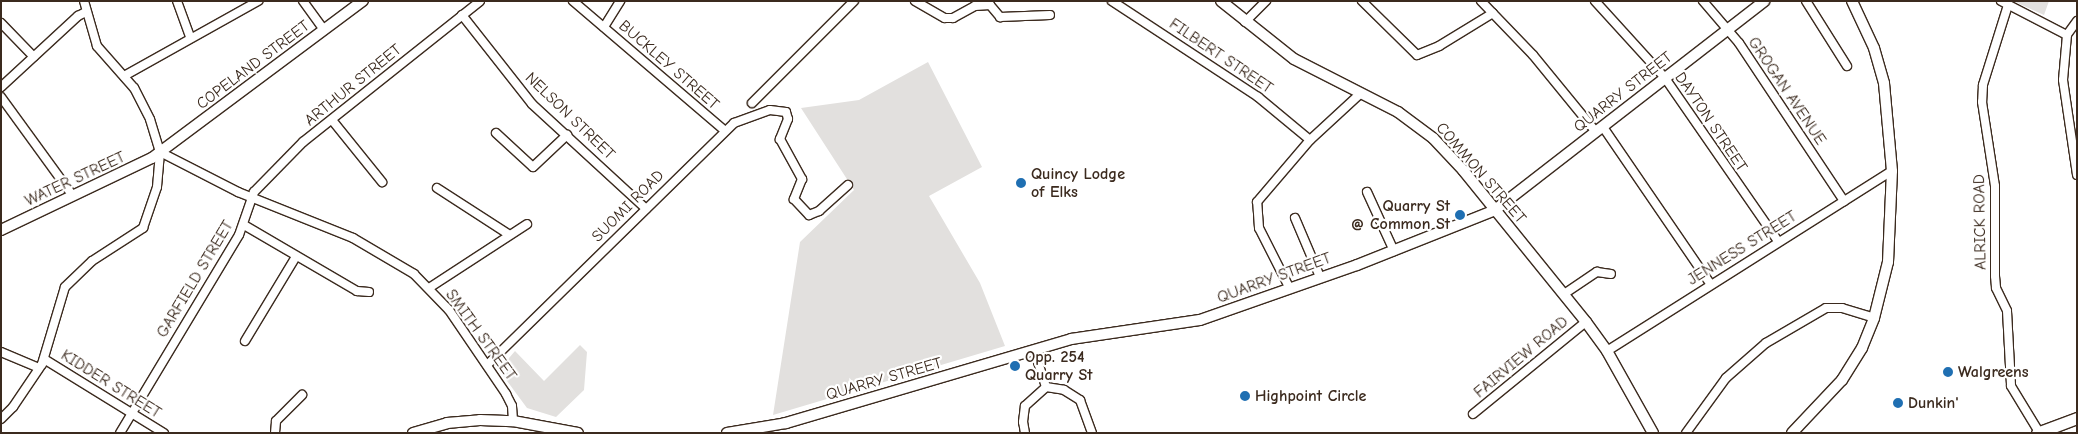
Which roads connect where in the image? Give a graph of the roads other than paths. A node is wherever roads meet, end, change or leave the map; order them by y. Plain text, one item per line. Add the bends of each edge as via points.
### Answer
1 (84, 1) edge
2 (176, 1) edge
3 (258, 1) edge
4 (303, 1) edge
5 (363, 1) edge
6 (480, 1) edge
7 (573, 1) edge
8 (620, 1) edge
9 (854, 1) edge
10 (915, 1) edge
11 (1112, 1) edge
12 (1221, 1) edge
13 (1266, 1) edge
14 (1362, 1) edge
15 (1481, 1) edge
16 (1595, 1) edge
17 (1703, 1) edge
18 (1764, 1) edge
19 (1806, 1) edge
20 (1852, 1) edge
21 (2004, 3) edge
22 (1232, 5) edge
23 (86, 12) junction
24 (1493, 13) junction
25 (462, 15) junction
26 (1050, 15) dead end
27 (1, 22) edge
28 (1245, 22) junction
29 (2077, 22) edge
30 (604, 27) junction
31 (1728, 29) junction
32 (324, 30) junction
33 (2068, 35) junction
34 (190, 37) junction
35 (34, 57) junction
36 (1846, 66) dead end
37 (124, 76) junction
38 (1665, 78) junction
39 (1, 87) edge
40 (1361, 93) junction
41 (1, 97) edge
42 (752, 103) dead end
43 (332, 120) junction
44 (1600, 129) junction
45 (724, 130) junction
46 (496, 133) dead end
47 (567, 135) junction
48 (1310, 140) junction
49 (160, 152) junction
50 (2075, 157) edge
51 (1892, 171) junction
52 (2077, 175) edge
53 (382, 182) dead end
54 (848, 185) dead end
55 (437, 188) dead end
56 (1368, 192) dead end
57 (73, 196) junction
58 (251, 197) junction
59 (1844, 201) junction
60 (646, 208) junction
61 (1495, 210) junction
62 (1295, 218) dead end
63 (527, 224) dead end
64 (244, 225) junction
65 (1, 230) edge
66 (508, 234) junction
67 (1778, 241) junction
68 (1394, 251) junction
69 (295, 258) junction
70 (1611, 274) dead end
71 (1320, 277) junction
72 (1710, 284) junction
73 (429, 288) junction
74 (1290, 289) junction
75 (369, 292) dead end
76 (1564, 294) junction
77 (1874, 318) junction
78 (1586, 322) junction
79 (245, 341) dead end
80 (1034, 350) junction
81 (1608, 351) junction
82 (1, 352) edge
83 (44, 359) junction
84 (487, 365) junction
85 (39, 368) junction
86 (1046, 386) junction
87 (302, 395) dead end
88 (130, 412) junction
89 (1473, 414) dead end
90 (2077, 418) edge
91 (1, 419) edge
92 (513, 421) junction
93 (2064, 428) edge
94 (2038, 432) edge
95 (120, 433) edge
96 (164, 433) edge
97 (275, 433) edge
98 (413, 433) edge
99 (578, 433) edge
100 (727, 433) edge
101 (1025, 433) edge
102 (1092, 433) edge
103 (1653, 433) edge
104 (1686, 433) edge
105 (1792, 433) edge

1 - 23 street
2 - 34 street
3 - 34 street
4 - 32 street
5 - 32 main road, COPELAND STREET
6 - 25 street, ARTHUR STREET
7 - 30 street, BUCKLEY STREET
8 - 30 street
9 - 42 street
10 - 26 street via 945,18 953,18 975,6 990,5 1000,18
11 - 48 street, FILBERT STREET via 1258,96
12 - 22 main road, COMMON STREET
13 - 28 street
14 - 24 street via 1417,55 1439,46
15 - 24 street
16 - 38 street, DAYTON STREET
17 - 31 street, GROGAN AVENUE
18 - 31 main road, QUARRY STREET
19 - 36 street
20 - 51 main road via 1874,48 1884,83
21 - 33 street
21 - 94 street, ALRICK ROAD via 1983,85 1982,102 1995,186 1995,276 1996,288 2007,311 2012,386
22 - 28 main road, COMMON STREET
23 - 35 street
23 - 37 street via 97,46
24 - 44 street
25 - 43 street, ARTHUR STREET
25 - 47 street, NELSON STREET via 522,92
27 - 35 street
28 - 40 main road, COMMON STREET via 1310,70
29 - 33 street
30 - 45 street, BUCKLEY STREET
31 - 38 main road, QUARRY STREET
31 - 59 street, GROGAN AVENUE
32 - 49 main road, COPELAND STREET
33 - 50 street via 2063,80
34 - 37 street
35 - 39 street
37 - 49 street via 144,105
38 - 44 main road, QUARRY STREET
38 - 67 street, DAYTON STREET
40 - 48 street
40 - 61 main road, COMMON STREET via 1425,131
41 - 57 street
43 - 53 street
43 - 58 street, ARTHUR STREET via 295,150
44 - 61 main road, QUARRY STREET
44 - 72 street
45 - 54 street, SUOMI ROAD via 734,123 779,109 786,112 788,119 781,134 783,148 802,179 794,198 809,215 819,211
45 - 60 street, SUOMI ROAD
46 - 47 street via 533,167
47 - 60 street, NELSON STREET
48 - 74 street via 1256,202 1259,228
49 - 57 main road, WATER STREET
49 - 58 street
49 - 83 street via 158,181 147,222 140,231 98,256 68,283
50 - 52 street
51 - 59 street, JENNESS STREET
51 - 77 main road via 1888,262
55 - 66 street
56 - 68 street
57 - 65 main road, WATER STREET
58 - 64 street, GARFIELD STREET
58 - 73 street, SMITH STREET via 353,238 409,270
59 - 67 street, JENNESS STREET
60 - 84 street, SUOMI ROAD
61 - 68 main road, QUARRY STREET
61 - 76 main road, COMMON STREET
62 - 71 street
63 - 66 street
64 - 69 street
64 - 88 street, GARFIELD STREET
66 - 73 street
67 - 72 street, JENNESS STREET
68 - 71 main road, QUARRY STREET
69 - 75 street via 357,291
69 - 79 street
70 - 76 street via 1597,272
71 - 74 main road, QUARRY STREET
72 - 81 street, JENNESS STREET
73 - 84 street, SMITH STREET via 449,310
74 - 80 main road, QUARRY STREET via 1200,320 1071,339
76 - 78 main road, COMMON STREET
77 - 104 street via 1842,308 1826,308 1766,342 1726,378
77 - 105 main road via 1862,348 1842,380
78 - 81 main road, COMMON STREET
78 - 89 street, FAIRVIEW ROAD
80 - 86 street
80 - 100 main road, QUARRY STREET via 786,423
81 - 103 main road, COMMON STREET
82 - 85 street
83 - 85 street
83 - 88 street, KIDDER STREET
84 - 92 street, SMITH STREET via 510,400
85 - 91 street via 16,404
86 - 101 street via 1025,406 1022,422
86 - 102 street via 1064,390 1080,400
87 - 97 street via 276,421
88 - 95 street, GARFIELD STREET
88 - 96 street, KIDDER STREET
90 - 93 main road
92 - 98 main road via 466,420
92 - 99 main road
93 - 94 main road

